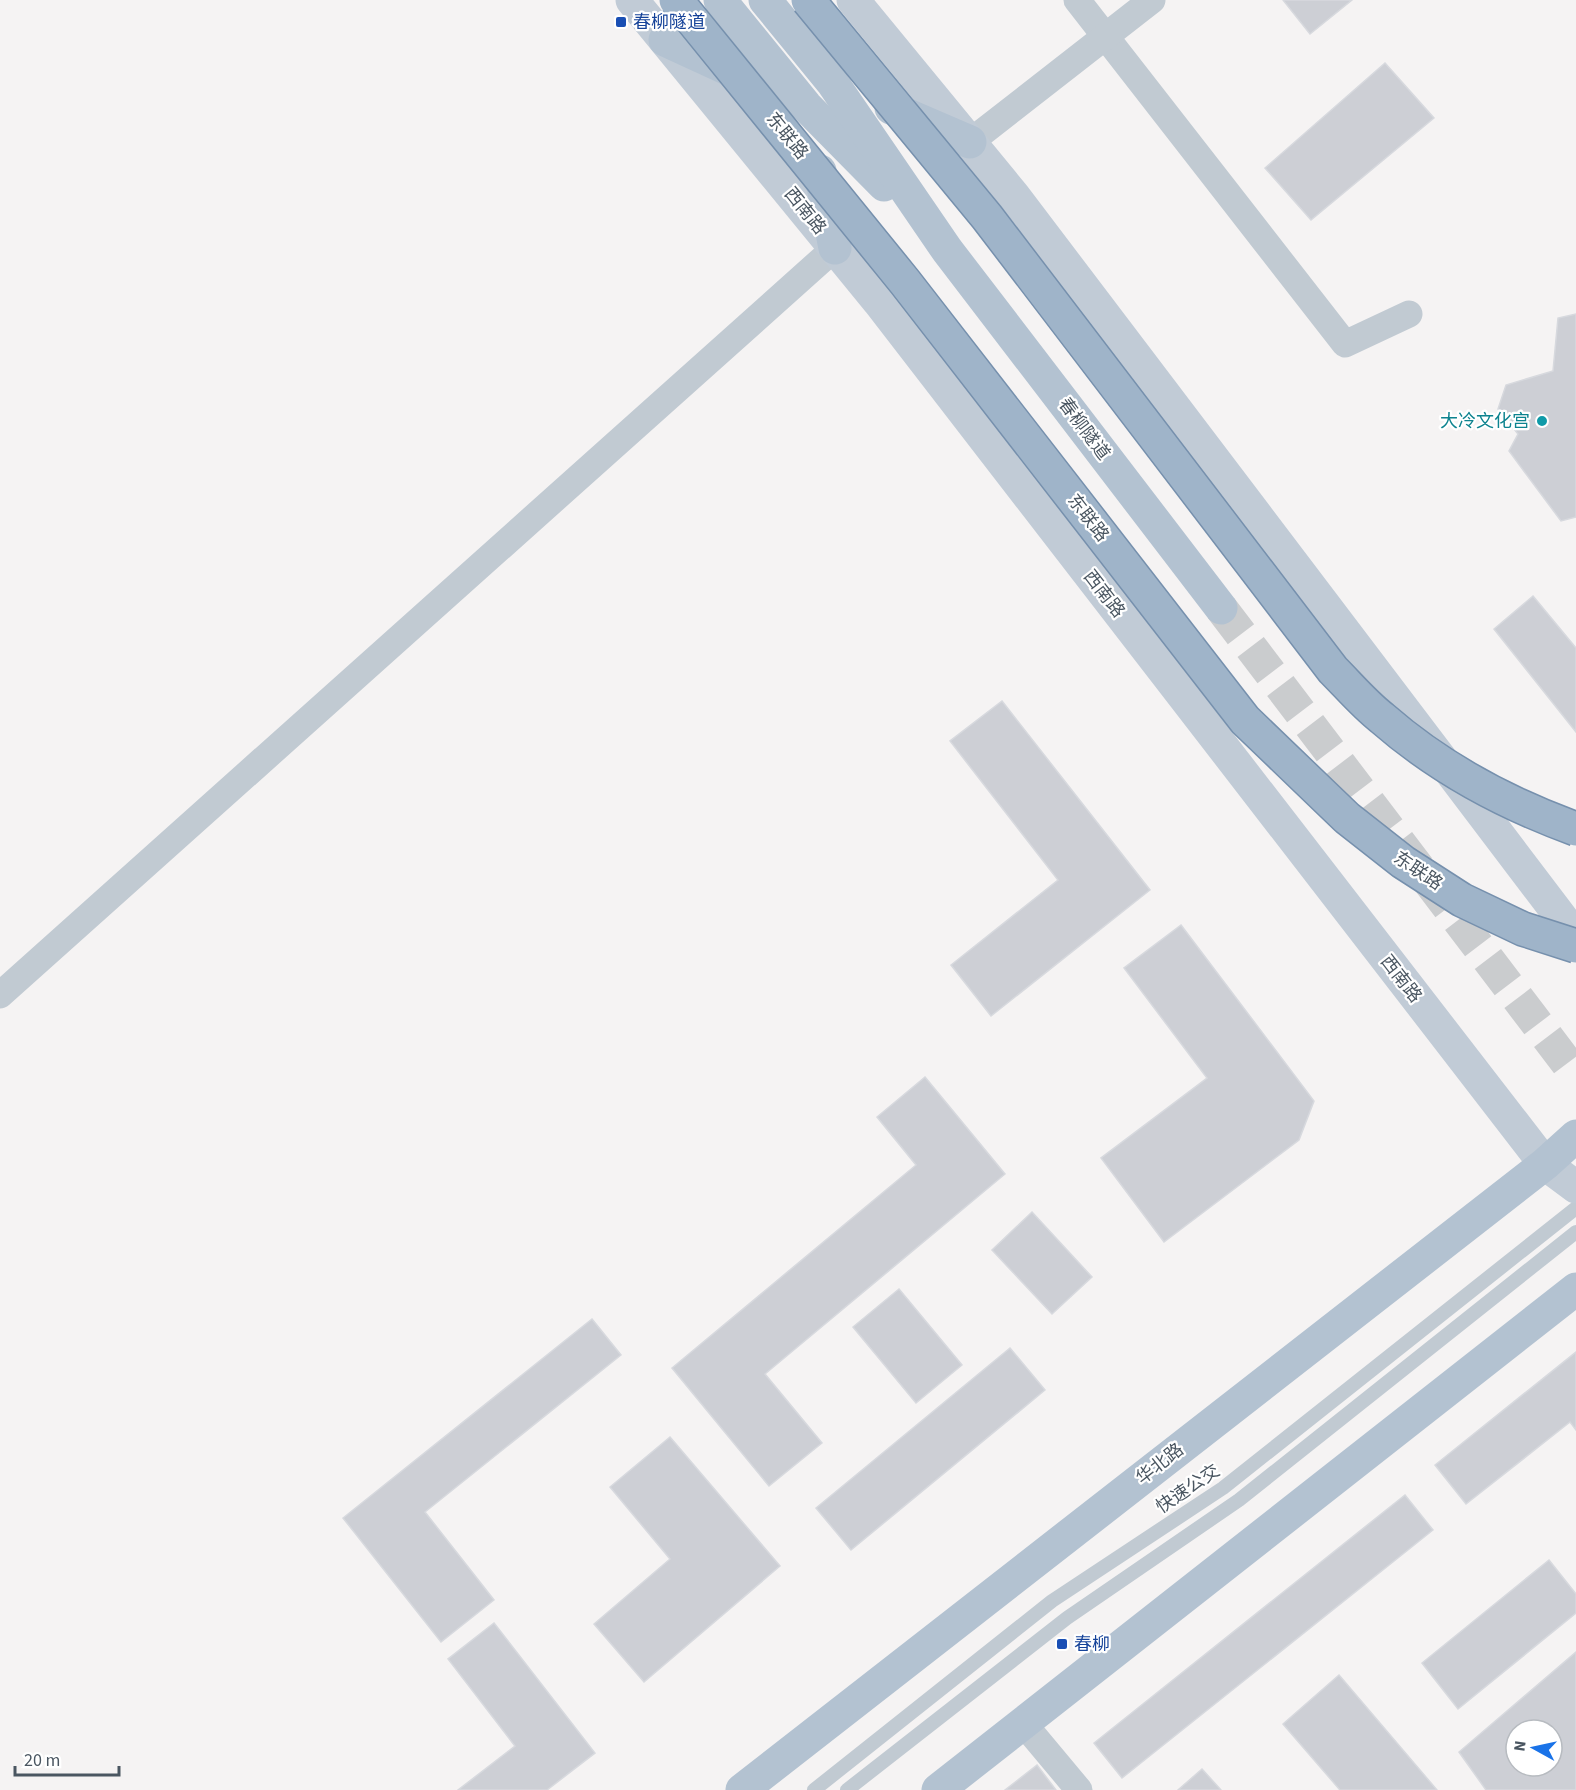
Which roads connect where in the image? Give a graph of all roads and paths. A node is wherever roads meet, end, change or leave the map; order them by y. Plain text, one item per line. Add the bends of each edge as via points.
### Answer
1 (632, 0) edge
2 (676, 0) edge
3 (720, 0) edge
4 (765, 0) edge
5 (808, 0) edge
6 (853, 0) edge
7 (1077, 0) edge
8 (1152, 0) edge
9 (1105, 36) junction
10 (665, 40) junction
11 (832, 82) junction
12 (806, 105) junction
13 (970, 142) junction
14 (836, 248) junction
15 (947, 249) junction
16 (1409, 314) dead end
17 (1221, 608) tunnel mouth
18 (1576, 829) edge
19 (1576, 937) edge
20 (1576, 946) edge
21 (0, 995) edge
22 (1576, 1136) edge
23 (1545, 1164) junction
24 (1576, 1187) edge
25 (1576, 1208) edge
26 (1576, 1232) edge
27 (1576, 1289) edge
28 (1023, 1723) junction
29 (742, 1790) edge
30 (814, 1790) edge
31 (846, 1790) edge
32 (938, 1790) edge
33 (1079, 1790) edge

1 - 10 main road, 西南路
2 - 20 highway, 东联路, bridge via 905,282 1245,720 1347,818 1402,862 1462,900 1523,928
3 - 12 main road
4 - 11 main road
5 - 18 highway, bridge via 987,217 1333,670 1382,718 1486,790
6 - 13 main road
7 - 9 street
8 - 9 street
9 - 13 street
9 - 16 street via 1345,344
10 - 12 main road
10 - 14 main road, 西南路
11 - 13 main road
11 - 15 main road
12 - 14 main road
12 - 15 main road
13 - 19 main road
14 - 21 street
14 - 23 main road, 西南路
15 - 17 main road, 春柳隧道
22 - 23 main road, 华北路
23 - 24 main road, 西南路
23 - 29 main road, 华北路
25 - 30 lane, 快速公交 via 1223,1488 1052,1601
26 - 31 lane via 1239,1500 1067,1618
27 - 28 main road
28 - 32 main road
28 - 33 street

